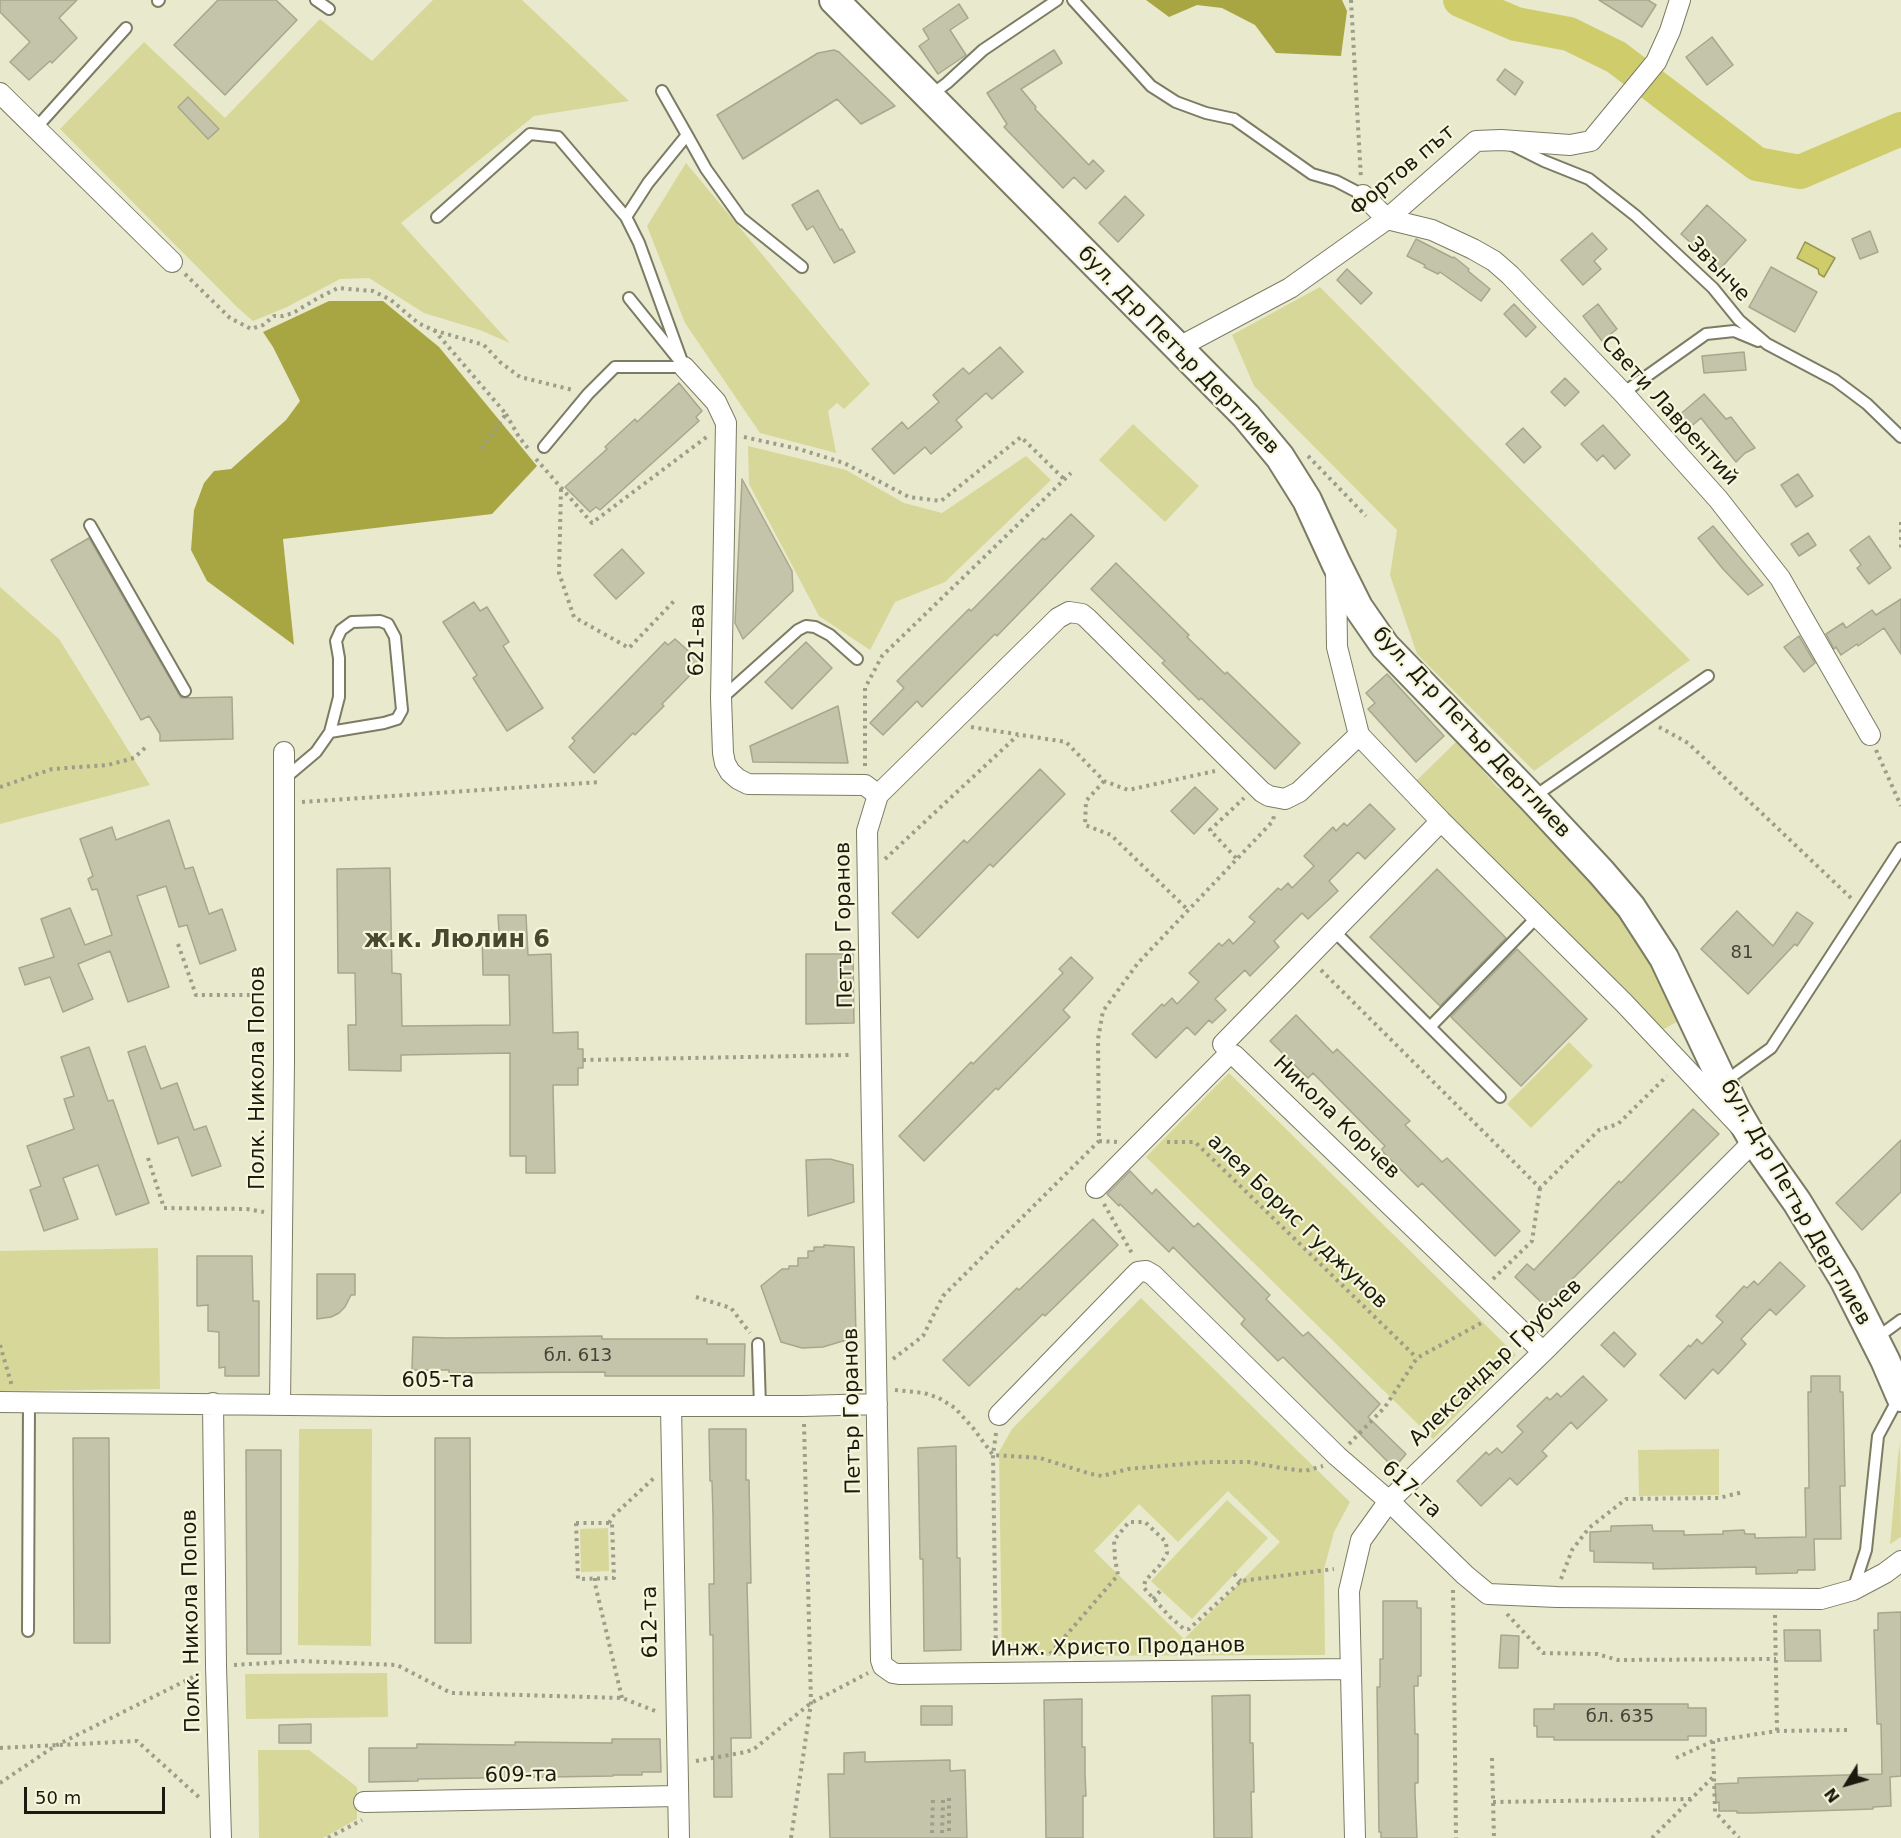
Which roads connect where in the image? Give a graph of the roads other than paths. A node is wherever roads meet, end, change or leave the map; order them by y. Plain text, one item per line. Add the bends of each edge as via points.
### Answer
1 (316, 0) edge
2 (834, 0) edge
3 (1057, 0) edge
4 (1073, 0) edge
5 (1680, 0) edge
6 (329, 9) dead end
7 (126, 28) dead end
8 (662, 90) dead end
9 (0, 93) edge
10 (930, 96) junction
11 (36, 128) junction
12 (687, 135) junction
13 (1502, 140) junction
14 (1363, 195) joint
15 (437, 217) dead end
16 (626, 217) junction
17 (1387, 219) junction
18 (172, 262) road end
19 (802, 267) dead end
20 (630, 298) dead end
21 (1767, 344) junction
22 (1179, 347) junction
23 (684, 367) junction
24 (1623, 393) junction
25 (1901, 437) edge
26 (544, 447) dead end
27 (90, 525) dead end
28 (1336, 563) junction
29 (856, 659) dead end
30 (1708, 676) dead end
31 (185, 691) dead end
32 (721, 698) junction
33 (330, 732) junction
34 (1359, 735) junction
35 (1870, 735) road end
36 (284, 752) dead end
37 (284, 779) junction
38 (872, 790) junction
39 (1532, 798) junction
40 (1441, 821) junction
41 (1901, 848) edge
42 (1537, 917) junction
43 (1334, 931) junction
44 (1430, 1027) junction
45 (1222, 1044) dead end
46 (1723, 1082) junction
47 (1500, 1097) dead end
48 (1754, 1141) junction
49 (1096, 1188) road end
50 (1901, 1320) edge
51 (1875, 1340) junction
52 (758, 1344) road end
53 (1543, 1352) junction
54 (876, 1388) junction
55 (6, 1394) edge
56 (1901, 1396) edge
57 (29, 1402) junction
58 (213, 1403) junction
59 (280, 1404) junction
60 (671, 1406) junction
61 (759, 1406) junction
62 (999, 1415) road end
63 (1389, 1502) junction
64 (1901, 1561) edge
65 (1853, 1590) junction
66 (28, 1631) dead end
67 (885, 1668) joint
68 (1351, 1669) junction
69 (678, 1796) junction
70 (364, 1802) dead end
71 (221, 1838) edge
72 (679, 1838) edge
73 (1355, 1838) edge

1 - 6 lane
2 - 10 main road, бул. Д-р Петър Дертлиев
3 - 10 lane via 983,50
4 - 14 lane via 1150,86 1176,102 1234,119 1312,174
5 - 13 street, Фортов път via 1656,62 1592,141 1570,145
7 - 11 lane
8 - 12 lane
9 - 11 street
10 - 22 main road, бул. Д-р Петър Дертлиев
11 - 18 street
12 - 16 lane
12 - 19 lane via 741,218
13 - 17 street, Фортов път via 1476,141
13 - 21 lane, Звънче via 1589,179 1636,216
14 - 17 street
15 - 16 lane via 530,134 558,137
16 - 23 lane
17 - 22 street, Фортов път via 1290,288
17 - 24 street, Свети Лаврентий via 1432,230 1494,261
20 - 23 lane
21 - 24 lane via 1734,331 1706,334
21 - 25 lane, Звънче via 1835,380
22 - 28 main road, бул. Д-р Петър Дертлиев via 1280,457 1307,500
23 - 26 lane via 615,367
23 - 32 street, 621-ва via 716,402 726,423
24 - 35 street, Свети Лаврентий via 1718,499 1780,578
27 - 31 lane
28 - 34 street via 1337,647
28 - 39 main road, бул. Д-р Петър Дертлиев via 1384,646
29 - 32 lane via 830,635 806,626
30 - 39 lane
32 - 38 street, 621-ва via 725,763 738,779 748,784
33 - 33 lane via 339,697 336,641 341,630 352,622 388,624 395,637 402,710 397,719 384,723
33 - 37 lane via 316,753
34 - 38 street, Петър Горанов via 1299,792 1285,798 1269,796 1087,618 1069,612 1058,618 950,724
34 - 40 street
36 - 37 street, Полк. Никола Попов
37 - 59 street, Полк. Никола Попов
38 - 54 street, Петър Горанов via 867,831
39 - 46 main road, бул. Д-р Петър Дертлиев via 1631,907 1664,957
40 - 42 street
40 - 43 street
41 - 46 lane via 1771,1048
42 - 44 lane
42 - 48 street
43 - 44 lane
43 - 45 street
44 - 47 lane
46 - 48 main road, бул. Д-р Петър Дертлиев
48 - 51 main road, бул. Д-р Петър Дертлиев via 1830,1254
48 - 53 street, Александър Грубчев
49 - 53 street, Никола Корчев via 1227,1056 1234,1055
50 - 51 lane
51 - 56 main road, бул. Д-р Петър Дертлиев
52 - 61 lane
53 - 63 street, Александър Грубчев
54 - 61 street, 605-та via 803,1406
54 - 67 street, Петър Горанов via 880,1660
55 - 57 street, 605-та
56 - 65 lane via 1878,1436 1866,1550
57 - 58 street, 605-та
57 - 66 lane
58 - 59 street, 605-та
58 - 71 street, Полк. Никола Попов
59 - 60 street, 605-та
60 - 61 street, 605-та
60 - 69 street, 612-та
62 - 63 street, 617-та via 1142,1271 1153,1275
63 - 65 street, 617-та via 1488,1594 1821,1599
63 - 68 street, Александър Грубчев via 1358,1550 1349,1591
64 - 65 street
67 - 68 street, Инж. Христо Проданов via 899,1674
68 - 73 street, Александър Грубчев
69 - 70 street, 609-та
69 - 72 street, 612-та

